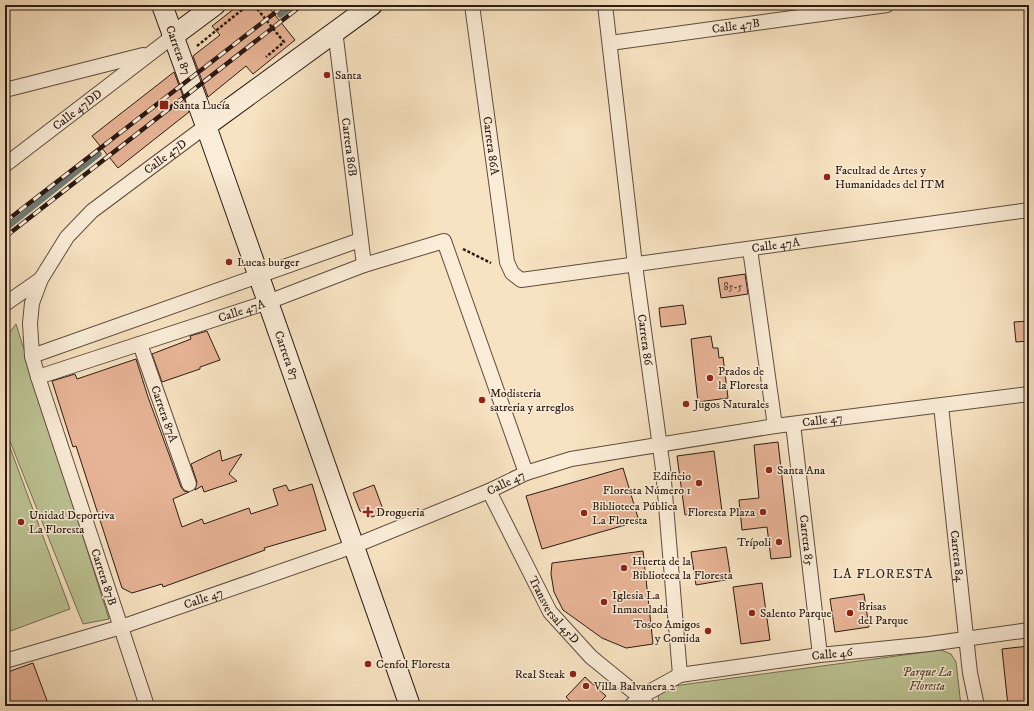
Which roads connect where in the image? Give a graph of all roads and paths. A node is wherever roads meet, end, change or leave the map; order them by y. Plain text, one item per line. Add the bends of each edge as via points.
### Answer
1 (162, 5) edge
2 (215, 5) edge
3 (248, 5) edge
4 (254, 5) edge
5 (372, 5) edge
6 (472, 5) edge
7 (605, 5) edge
8 (887, 5) edge
9 (335, 30) junction
10 (216, 31) dead end
11 (172, 37) junction
12 (284, 42) dead end
13 (610, 43) junction
14 (149, 54) junction
15 (5, 89) edge
16 (206, 126) junction
17 (5, 165) edge
18 (1029, 210) edge
19 (360, 240) junction
20 (444, 241) junction
21 (750, 249) junction
22 (364, 265) junction
23 (635, 265) junction
24 (517, 276) junction
25 (259, 277) junction
26 (41, 279) junction
27 (268, 302) junction
28 (5, 304) edge
29 (140, 344) junction
30 (32, 356) junction
31 (38, 377) junction
32 (1029, 394) edge
33 (941, 406) junction
34 (793, 424) junction
35 (775, 426) junction
36 (660, 444) junction
37 (526, 473) junction
38 (189, 484) dead end
39 (489, 492) junction
40 (354, 546) junction
41 (121, 627) junction
42 (1029, 630) edge
43 (966, 639) junction
44 (820, 655) junction
45 (5, 661) edge
46 (680, 675) junction
47 (640, 703) edge
48 (147, 706) edge
49 (410, 706) edge
50 (977, 706) edge

1 - 11 street, Carrera 87
2 - 11 street, Calle 47DD
3 - 10 path
4 - 12 path
5 - 9 street, Calle 47D
6 - 24 street, Carrera 86A via 507,262
7 - 13 street, Carrera 86
8 - 13 street, Calle 47B
9 - 16 street, Calle 47D
9 - 19 street, Carrera 86B
11 - 14 street, Calle 47DD
11 - 16 street, Carrera 87
13 - 23 street, Carrera 86
14 - 15 street, Calle 47DD
14 - 17 street, Calle 47DD
16 - 25 street, Carrera 87
16 - 26 street, Calle 47D via 92,211 67,237
18 - 21 street, Calle 47A
19 - 22 street, Carrera 86B
19 - 25 street, Calle 47A
20 - 22 street, Calle 47A
20 - 24 path
20 - 37 street
21 - 23 street, Calle 47A
21 - 35 street
22 - 27 street, Calle 47A
23 - 24 street, Calle 47A
23 - 36 street, Carrera 86
25 - 27 street, Carrera 87
25 - 30 street, Calle 47A
26 - 28 street
26 - 30 street, Calle 47D via 32,303
27 - 29 street, Calle 47A
27 - 40 street, Carrera 87
29 - 31 street, Calle 47A
29 - 38 street, Carrera 87A
30 - 31 street, Carrera 87B
31 - 41 street, Carrera 87B
32 - 33 street, Calle 47
33 - 34 street, Calle 47
33 - 43 street, Carrera 84
34 - 35 street, Calle 47
34 - 44 street, Carrera 85
35 - 36 street, Calle 47
36 - 37 street, Calle 47 via 571,459
36 - 46 street, Carrera 86
37 - 39 street, Calle 47
39 - 40 street, Calle 47
39 - 47 street, Transversal 45D via 550,612 591,658
40 - 41 street, Calle 47
40 - 49 street, Carrera 87
41 - 45 street, Calle 47
41 - 48 street, Carrera 87B
42 - 43 street, Calle 46
43 - 44 street, Calle 46
43 - 50 street, Carrera 84
44 - 46 street, Calle 46
46 - 47 street, Calle 46

